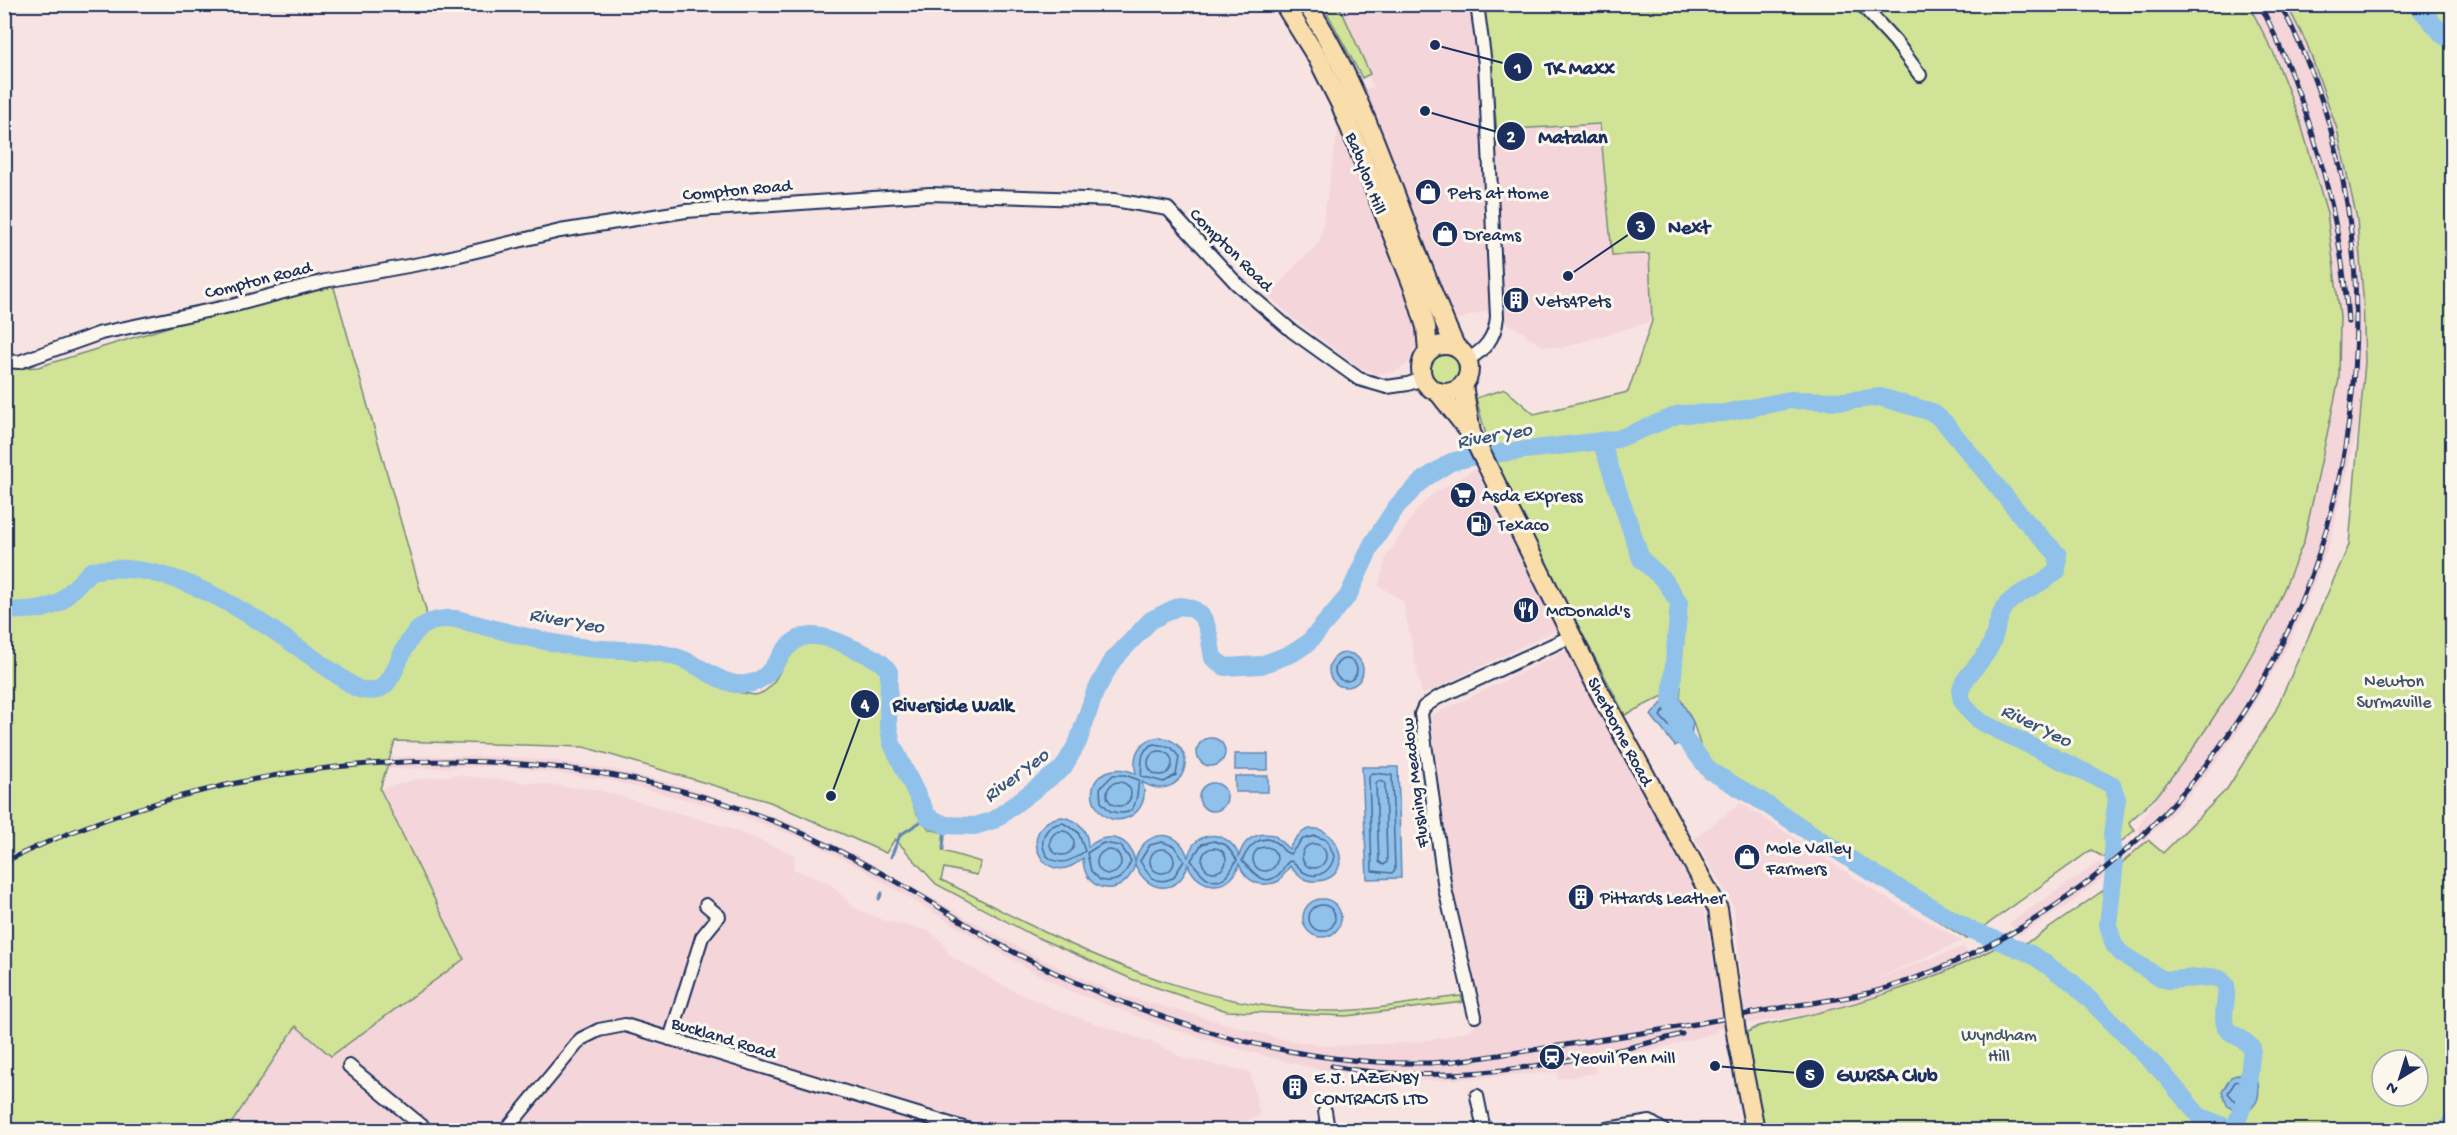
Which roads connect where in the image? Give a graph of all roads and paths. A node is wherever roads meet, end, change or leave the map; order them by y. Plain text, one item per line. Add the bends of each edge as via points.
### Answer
1 (1284, 4) edge
2 (1307, 4) edge
3 (1477, 4) edge
4 (1861, 4) edge
5 (1920, 75) dead end
6 (1365, 143) junction
7 (1455, 346) junction
8 (1428, 351) junction
9 (1467, 360) junction
10 (4, 361) edge
11 (1422, 379) junction
12 (1463, 385) junction
13 (1438, 392) junction
14 (1472, 435) junction
15 (1572, 636) junction
16 (706, 905) dead end
17 (1475, 1016) dead end
18 (670, 1039) junction
19 (349, 1066) dead end
20 (1477, 1096) dead end
21 (1325, 1111) dead end
22 (427, 1131) edge
23 (506, 1131) edge
24 (970, 1131) edge
25 (1328, 1131) edge
26 (1484, 1131) edge
27 (1601, 1131) edge
28 (1663, 1131) edge
29 (1755, 1131) edge

1 - 6 main road, Babylon Hill
2 - 6 main road, Babylon Hill via 1332,45
3 - 9 street via 1485,64 1497,317 1487,346
4 - 5 street
6 - 7 main road, Babylon Hill
6 - 8 main road, Babylon Hill via 1426,327
7 - 8 main road via 1441,345
7 - 9 main road
8 - 11 main road via 1421,364
9 - 12 main road via 1469,373
10 - 11 street, Compton Road via 19,362 101,333 560,231 686,211 930,194 1114,200 1168,209 1237,284 1292,331 1359,379 1387,387
11 - 13 main road
12 - 13 main road via 1452,392
12 - 14 main road
13 - 14 main road
14 - 15 main road, Sherborne Road
15 - 17 street, Flushing Meadow via 1437,698 1421,714 1445,889
15 - 29 main road, Sherborne Road, bridge via 1718,909
16 - 18 street via 719,916 702,937
18 - 23 street, Buckland Road via 625,1025 599,1030 581,1039
18 - 24 street, Buckland Road
19 - 22 street
20 - 26 street
21 - 25 street
27 - 28 street via 1650,1122

